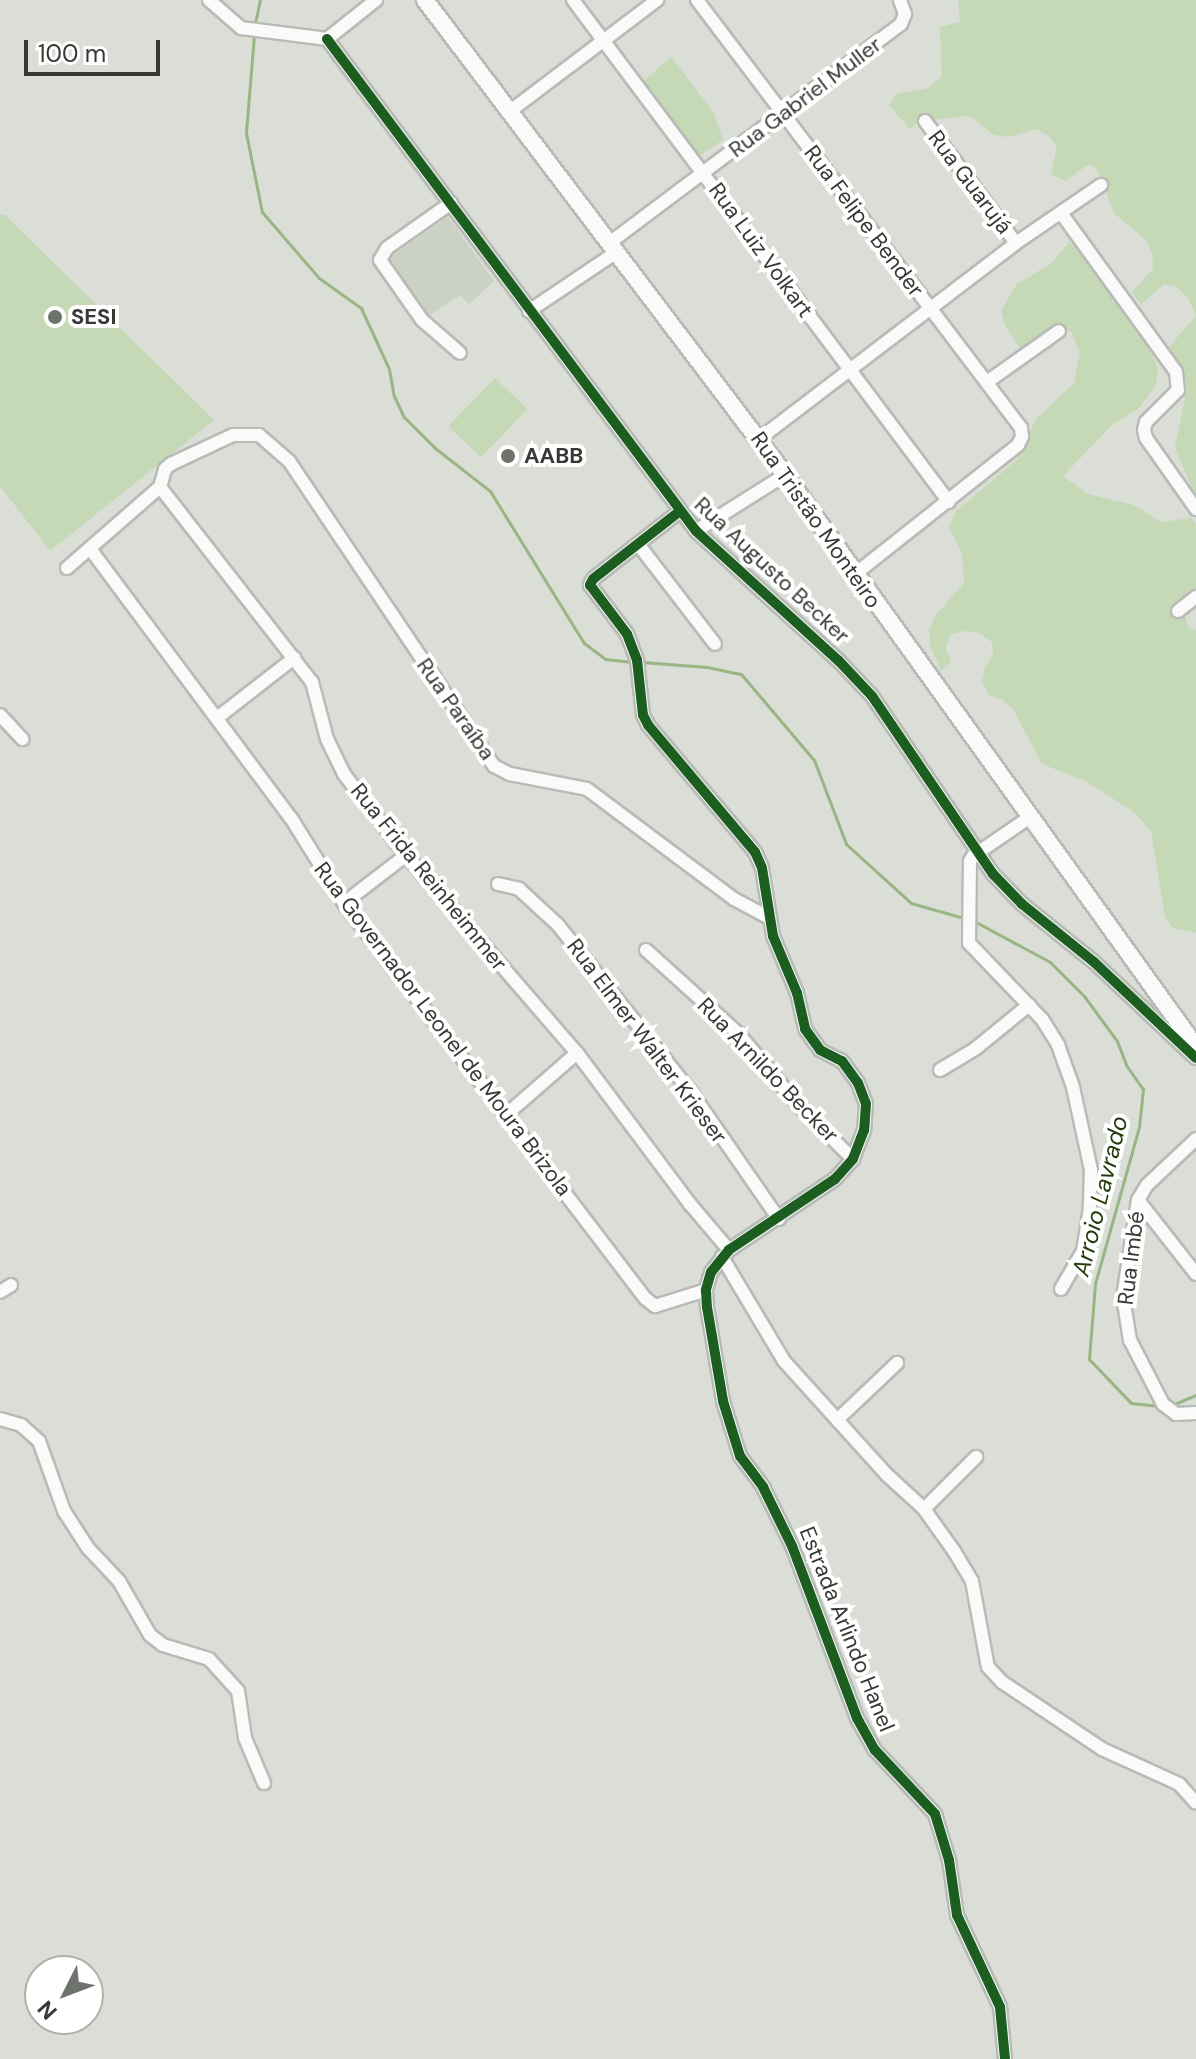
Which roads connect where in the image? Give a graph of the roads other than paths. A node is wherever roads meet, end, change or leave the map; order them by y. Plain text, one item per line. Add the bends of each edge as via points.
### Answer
1 (209, 0) edge
2 (376, 0) edge
3 (425, 0) edge
4 (573, 0) edge
5 (657, 0) edge
6 (697, 0) edge
7 (900, 0) edge
8 (327, 39) junction
9 (603, 40) junction
10 (509, 112) junction
11 (782, 113) junction
12 (925, 121) dead end
13 (705, 173) junction
14 (1101, 185) dead end
15 (451, 203) junction
16 (1061, 213) junction
17 (1016, 243) junction
18 (615, 246) junction
19 (930, 308) junction
20 (529, 311) junction
21 (1059, 331) dead end
22 (460, 353) dead end
23 (849, 371) junction
24 (987, 382) junction
25 (759, 439) junction
26 (785, 475) junction
27 (160, 487) junction
28 (949, 502) junction
29 (1196, 509) edge
30 (680, 511) junction
31 (696, 531) junction
32 (638, 544) junction
33 (91, 550) junction
34 (67, 568) dead end
35 (854, 575) junction
36 (1196, 597) edge
37 (1178, 611) dead end
38 (715, 644) dead end
39 (294, 658) junction
40 (0, 715) edge
41 (217, 718) junction
42 (22, 739) dead end
43 (1030, 817) junction
44 (978, 852) junction
45 (406, 855) junction
46 (498, 884) dead end
47 (344, 903) junction
48 (768, 917) junction
49 (646, 950) dead end
50 (1029, 1005) junction
51 (1196, 1047) edge
52 (577, 1053) junction
53 (1196, 1058) edge
54 (940, 1070) dead end
55 (507, 1114) junction
56 (1196, 1139) edge
57 (853, 1159) junction
58 (1138, 1200) junction
59 (779, 1219) junction
60 (725, 1253) junction
61 (1196, 1274) edge
62 (1061, 1289) dead end
63 (706, 1290) junction
64 (897, 1363) dead end
65 (1196, 1413) edge
66 (0, 1419) edge
67 (837, 1420) junction
68 (976, 1457) dead end
69 (924, 1509) junction
70 (264, 1783) dead end
71 (1196, 1803) edge
72 (1005, 2059) edge

1 - 8 street via 241,28
2 - 8 street
3 - 10 main road, Rua Tristão Monteiro
4 - 9 street, Rua Luiz Volkart
5 - 9 street
6 - 11 street, Rua Felipe Bender
7 - 11 street, Rua Gabriel Muller via 905,14 901,24
8 - 15 street, Rua Augusto Becker
9 - 10 street
9 - 13 street, Rua Luiz Volkart
10 - 18 main road, Rua Tristão Monteiro
11 - 13 street, Rua Gabriel Muller
11 - 19 street, Rua Felipe Bender
12 - 17 street, Rua Guarujá
13 - 18 street, Rua Gabriel Muller
13 - 23 street, Rua Luiz Volkart
14 - 16 street
15 - 20 street, Rua Augusto Becker
15 - 22 street via 387,248 380,260 422,320
16 - 17 street
16 - 29 street via 1176,372 1178,390 1144,430
17 - 19 street
18 - 20 street, Rua Gabriel Muller
18 - 25 main road, Rua Tristão Monteiro
19 - 23 street
19 - 24 street, Rua Felipe Bender
20 - 30 street, Rua Augusto Becker
21 - 24 street
23 - 25 street
23 - 28 street, Rua Luiz Volkart
24 - 28 street, Rua Felipe Bender via 1022,437
25 - 26 main road, Rua Tristão Monteiro
26 - 31 street
26 - 35 main road, Rua Tristão Monteiro
27 - 33 street
27 - 39 street, Rua Frida Reinheimmer
27 - 48 street, Rua Paraíba via 171,464 233,435 259,435 289,461 494,766 587,789 734,899
28 - 35 street
30 - 31 street, Rua Augusto Becker
30 - 32 street
31 - 44 street, Rua Augusto Becker via 872,696
32 - 38 street
32 - 48 street via 590,585 627,634 648,725 755,852
33 - 34 street
33 - 41 street, Rua Governador Leonel de Moura Brizola
35 - 43 main road, Rua Tristão Monteiro
36 - 37 street
39 - 41 street
39 - 45 street, Rua Frida Reinheimmer via 312,682 334,757
40 - 42 street
41 - 47 street, Rua Governador Leonel de Moura Brizola via 291,818
43 - 44 street
43 - 51 main road, Rua Tristão Monteiro
44 - 50 street via 970,861 969,943
44 - 53 street, Rua Augusto Becker via 1022,904 1094,962
45 - 47 street
45 - 52 street, Rua Frida Reinheimmer
46 - 59 street, Rua Elmer Walter Krieser via 519,889 558,925 693,1095
47 - 55 street, Rua Governador Leonel de Moura Brizola
48 - 57 street via 810,1041 842,1061 866,1104 864,1130
49 - 57 street, Rua Arnildo Becker via 738,1033 799,1106
50 - 54 street
50 - 62 street via 1058,1045 1091,1170 1083,1251
52 - 55 street
52 - 60 street, Rua Frida Reinheimmer
55 - 63 street, Rua Governador Leonel de Moura Brizola via 655,1306
56 - 58 street, Rua Imbé
57 - 59 street via 835,1179
58 - 61 street
58 - 65 street, Rua Imbé via 1125,1270 1124,1315 1141,1366 1163,1404 1176,1414
59 - 60 street
60 - 63 street
60 - 67 street, Rua Frida Reinheimmer via 784,1361
63 - 72 street, Estrada Arlindo Hanel via 730,1432 792,1546 857,1718 875,1750 935,1814 957,1915 1000,2007
64 - 67 street
66 - 70 street via 21,1425 39,1441 64,1511 119,1581 150,1635 163,1645 209,1659 238,1691 245,1738
67 - 69 street, Rua Frida Reinheimmer
68 - 69 street
69 - 71 street, Rua Frida Reinheimmer via 972,1581 988,1667 1002,1682 1102,1749 1172,1779

